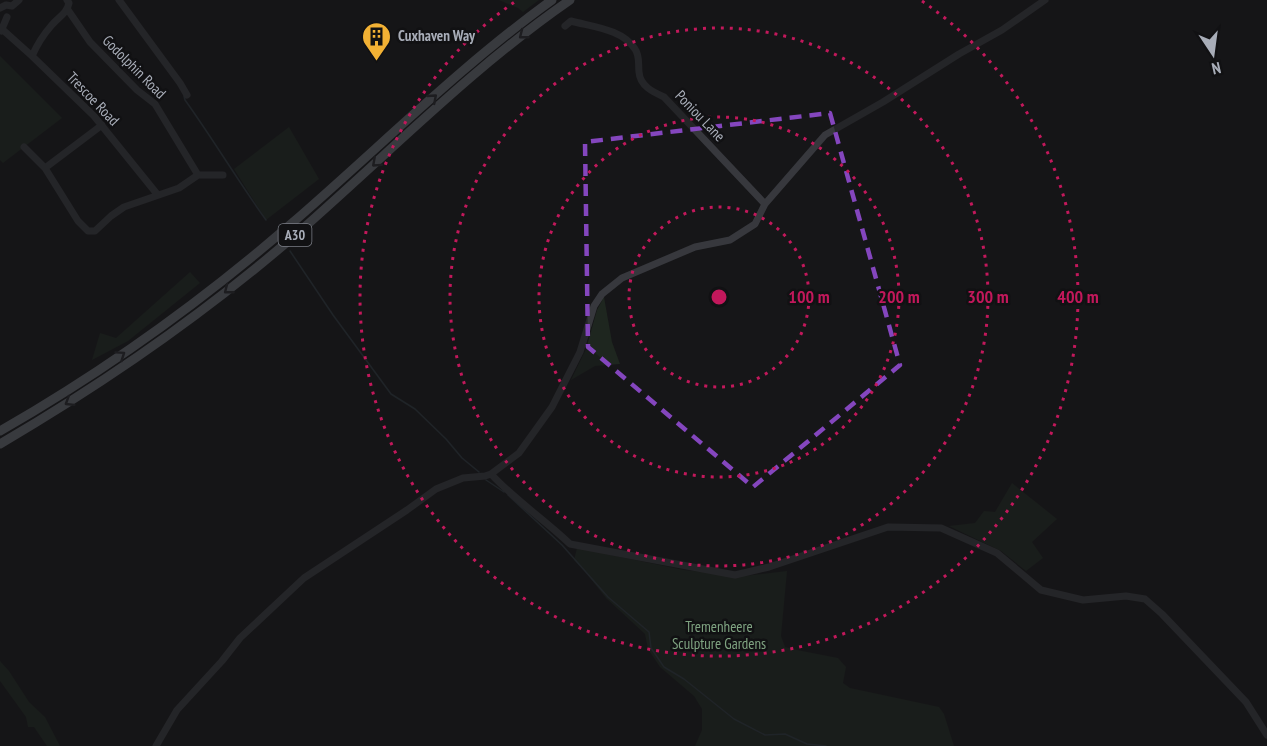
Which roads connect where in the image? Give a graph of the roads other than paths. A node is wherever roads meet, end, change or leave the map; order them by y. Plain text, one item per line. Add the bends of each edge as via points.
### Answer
1 (19, 0) edge
2 (67, 0) edge
3 (119, 0) edge
4 (552, 0) edge
5 (570, 0) edge
6 (1045, 0) edge
7 (12, 6) junction
8 (2, 8) edge
9 (68, 10) junction
10 (7, 17) junction
11 (565, 26) dead end
12 (1, 31) edge
13 (32, 56) junction
14 (187, 95) dead end
15 (102, 125) junction
16 (24, 147) dead end
17 (45, 168) junction
18 (198, 175) junction
19 (223, 175) dead end
20 (157, 194) junction
21 (765, 204) junction
22 (0, 431) edge
23 (0, 444) edge
24 (491, 474) junction
25 (1267, 735) edge
26 (156, 746) edge

1 - 7 street
2 - 9 street
3 - 14 street
22 -> 4 highway, A30 via 98,371 212,290 472,63
5 -> 23 highway, A30 via 494,58 220,297 108,378
6 - 21 street via 1002,30 825,135
7 - 8 street
7 - 10 street via 14,14
8 - 10 street
9 - 13 street via 52,25
9 - 18 street, Godolphin Road via 90,42 155,104
10 - 12 street
11 - 21 street, Poniou Lane via 571,21 617,33 630,43 639,58 639,75 648,89 664,98
12 - 13 street, Trescoe Road
13 - 15 street, Trescoe Road
15 - 17 street
15 - 20 street, Trescoe Road
16 - 17 street
17 - 20 street via 88,231 95,231 124,207
18 - 19 street
18 - 20 street via 179,188
21 - 24 street via 755,224 730,240 695,247 622,278 602,294 594,306 580,352 552,407 519,453
24 - 25 street via 570,544 735,575 888,527 941,528 997,554 1041,590 1083,600 1126,596 1145,600 1246,702
24 - 26 street via 463,478 436,489 304,578 240,638 177,710

